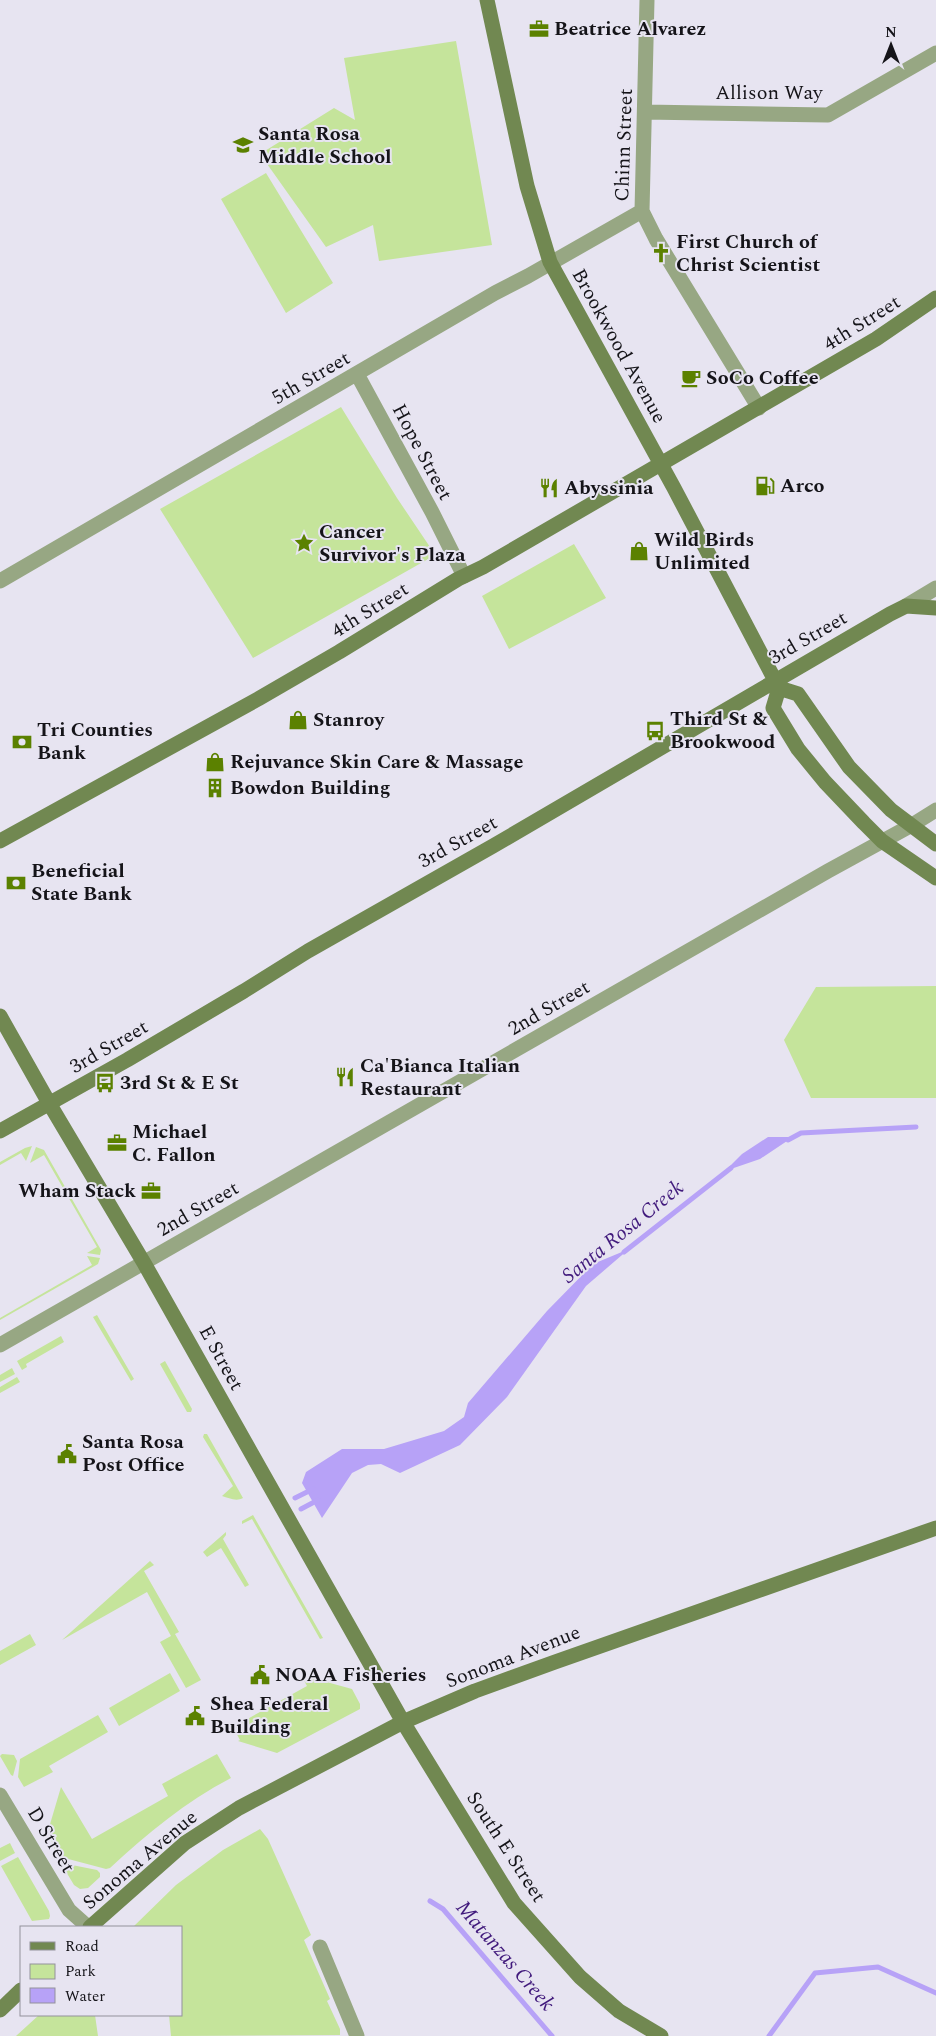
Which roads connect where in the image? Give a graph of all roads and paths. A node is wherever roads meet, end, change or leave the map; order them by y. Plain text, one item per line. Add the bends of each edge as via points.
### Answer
1 (487, 0) edge
2 (647, 0) edge
3 (936, 53) edge
4 (645, 112) junction
5 (642, 211) junction
6 (550, 262) junction
7 (936, 298) edge
8 (357, 374) junction
9 (759, 408) junction
10 (660, 464) junction
11 (464, 576) junction
12 (0, 581) edge
13 (936, 588) edge
14 (906, 606) junction
15 (936, 608) edge
16 (777, 684) junction
17 (936, 810) edge
18 (912, 825) junction
19 (0, 841) edge
20 (882, 841) junction
21 (936, 844) edge
22 (936, 878) edge
23 (0, 1016) edge
24 (49, 1103) junction
25 (0, 1130) edge
26 (144, 1263) junction
27 (0, 1345) edge
28 (936, 1528) edge
29 (403, 1722) junction
30 (0, 1795) edge
31 (88, 1926) edge
32 (90, 1926) edge
33 (320, 1947) dead end
34 (20, 1991) edge
35 (0, 2010) edge
36 (357, 2036) edge
37 (661, 2036) edge

1 - 6 street, Brookwood Avenue via 527,186
2 - 4 street, Chinn Street
3 - 4 street, Allison Way via 828,115
4 - 5 street, Chinn Street
5 - 6 street, 5th Street
5 - 9 street, Chinn Street
6 - 8 street, 5th Street
6 - 10 street, Brookwood Avenue
7 - 9 street, 4th Street via 876,339
8 - 11 street, Hope Street
8 - 12 street, 5th Street
9 - 10 street, 4th Street
10 - 11 street, 4th Street
10 - 16 street, Brookwood Avenue
11 - 19 street, 4th Street via 258,699
13 - 14 street, 3rd Street
14 - 15 street
14 - 16 street, 3rd Street
16 - 18 street via 798,694 849,767 891,810
16 - 20 street via 773,708 798,749
16 - 24 street, 3rd Street via 308,951
17 - 18 street, 2nd Street
18 - 20 street, 2nd Street
18 - 21 street
20 - 22 street
20 - 26 street, 2nd Street
23 - 24 street, E Street
24 - 25 street, 3rd Street
24 - 26 street, E Street
26 - 27 street, 2nd Street
26 - 29 street, E Street
28 - 29 street, Sonoma Avenue via 475,1691
29 - 32 street, Sonoma Avenue via 239,1808 185,1843
29 - 37 street, South E Street via 514,1903 580,1978 619,2011
30 - 31 street, D Street via 70,1910
33 - 36 street
34 - 35 street

